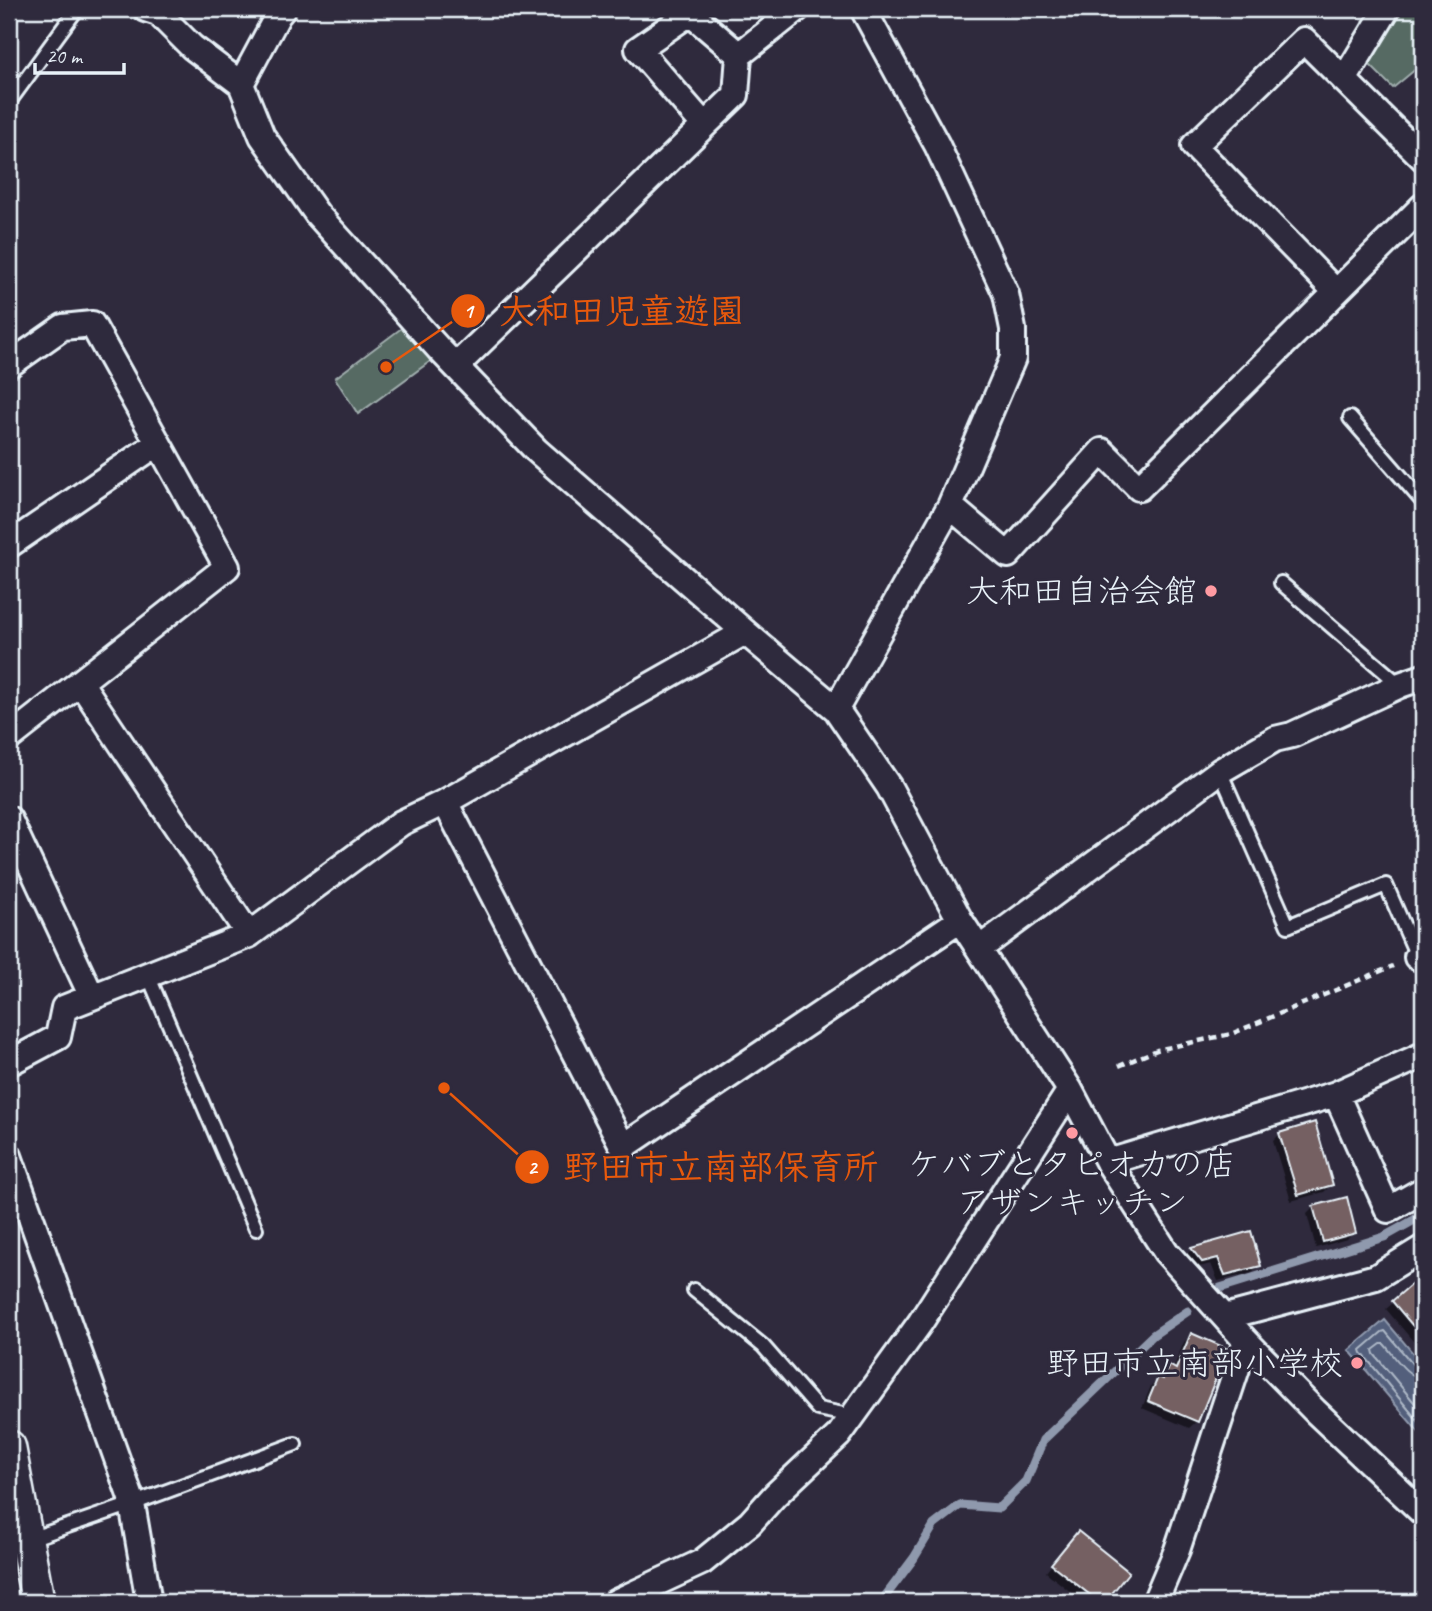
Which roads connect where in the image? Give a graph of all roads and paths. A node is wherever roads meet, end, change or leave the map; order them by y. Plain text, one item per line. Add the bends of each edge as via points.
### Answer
1 (77, 9) edge
2 (146, 9) edge
3 (283, 9) edge
4 (797, 9) edge
5 (863, 9) edge
6 (1387, 9) edge
7 (740, 55) junction
8 (1344, 80) junction
9 (241, 84) junction
10 (9, 102) edge
11 (704, 125) junction
12 (1423, 158) edge
13 (1423, 206) edge
14 (1336, 292) junction
15 (9, 365) edge
16 (456, 366) junction
17 (1350, 418) dead end
18 (158, 443) junction
19 (1423, 502) edge
20 (950, 506) junction
21 (9, 545) edge
22 (1281, 583) dead end
23 (746, 632) junction
24 (1412, 681) edge
25 (80, 682) junction
26 (836, 709) junction
27 (9, 738) edge
28 (1220, 771) junction
29 (445, 802) junction
30 (9, 819) edge
31 (960, 920) junction
32 (249, 935) junction
33 (979, 949) junction
34 (1421, 959) edge
35 (148, 975) junction
36 (92, 997) junction
37 (1423, 1055) edge
38 (9, 1063) edge
39 (1119, 1066) dead end
40 (1070, 1090) junction
41 (1336, 1094) junction
42 (9, 1156) edge
43 (1108, 1162) junction
44 (1423, 1189) edge
45 (256, 1229) dead end
46 (1423, 1248) edge
47 (694, 1290) dead end
48 (1225, 1317) junction
49 (1246, 1341) junction
50 (853, 1416) junction
51 (295, 1444) dead end
52 (9, 1447) edge
53 (132, 1504) junction
54 (1423, 1513) edge
55 (26, 1541) junction
56 (38, 1602) edge
57 (149, 1602) edge
58 (616, 1602) edge
59 (1155, 1602) edge

1 - 10 lane
2 - 9 street via 158,13 192,47
3 - 9 street
4 - 7 street
5 - 20 street via 954,182 1006,294 1013,328 1013,358
6 - 8 street
7 - 11 street via 736,95
7 - 11 street via 690,13 638,49
8 - 12 street
8 - 14 street via 1304,40 1194,146
9 - 16 street via 262,136 317,215
11 - 16 street
13 - 14 street
14 - 20 street via 1139,488 1102,451 1008,555
15 - 18 street via 62,327 92,324
16 - 23 street via 536,450
17 - 19 lane
18 - 21 street
18 - 25 street via 227,567
20 - 26 street
22 - 24 lane
23 - 26 street
23 - 29 street
24 - 28 street via 1275,739
25 - 27 street
25 - 32 street
26 - 31 street via 889,787
28 - 33 street
28 - 34 lane via 1288,926 1387,885
29 - 31 street via 623,1147
29 - 32 street via 401,823
30 - 36 street
31 - 33 street
32 - 35 street
33 - 40 street
34 - 39 path via 1231,1034 1157,1050
35 - 36 street
35 - 45 lane
36 - 38 street via 64,1008 58,1037
37 - 41 street
40 - 43 street
40 - 50 street via 920,1323
41 - 43 street
41 - 44 street via 1388,1210
42 - 53 street
43 - 48 street via 1166,1252
46 - 48 street via 1376,1277
47 - 50 lane via 763,1346 818,1409
48 - 49 street
49 - 54 street
49 - 59 street via 1177,1550
50 - 58 street via 750,1523 702,1562
51 - 53 lane
52 - 55 street
53 - 55 lane
53 - 57 street
55 - 56 street

